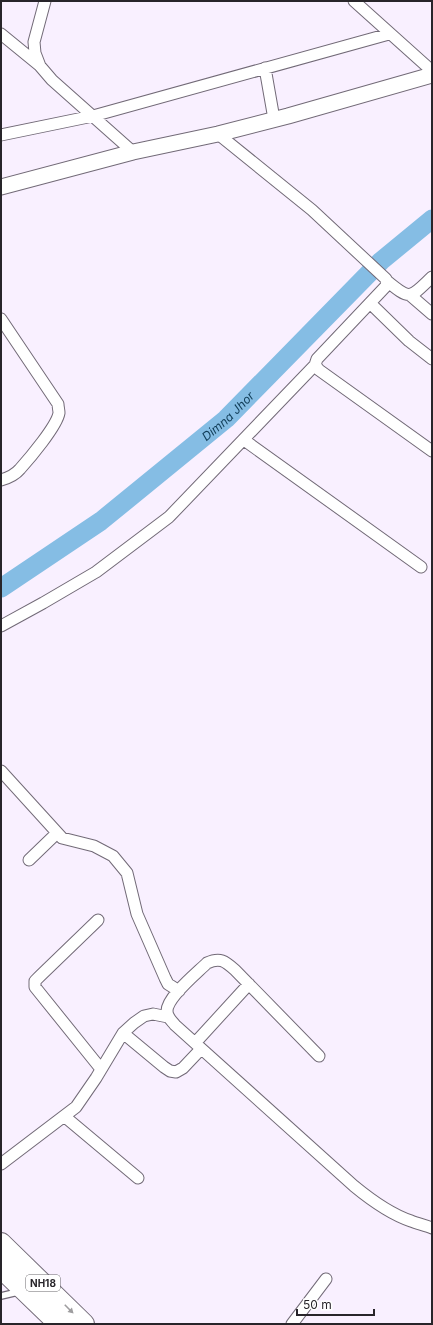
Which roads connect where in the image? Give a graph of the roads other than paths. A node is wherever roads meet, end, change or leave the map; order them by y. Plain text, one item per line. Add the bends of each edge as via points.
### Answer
1 (45, 1) edge
2 (354, 1) edge
3 (1, 34) edge
4 (390, 34) junction
5 (40, 66) junction
6 (265, 68) junction
7 (432, 71) edge
8 (432, 75) edge
9 (93, 116) junction
10 (274, 119) junction
11 (218, 134) junction
12 (1, 135) edge
13 (133, 152) junction
14 (1, 187) edge
15 (432, 277) edge
16 (387, 281) junction
17 (410, 295) junction
18 (370, 303) junction
19 (432, 314) edge
20 (1, 319) edge
21 (432, 360) edge
22 (315, 365) junction
23 (244, 440) junction
24 (432, 451) edge
25 (1, 480) edge
26 (420, 567) dead end
27 (1, 626) edge
28 (1, 771) edge
29 (57, 833) junction
30 (29, 860) dead end
31 (98, 920) dead end
32 (250, 984) junction
33 (179, 991) junction
34 (168, 1017) junction
35 (123, 1033) junction
36 (198, 1046) junction
37 (319, 1056) dead end
38 (101, 1069) junction
39 (64, 1116) junction
40 (1, 1164) edge
41 (138, 1178) dead end
42 (432, 1228) edge
43 (4, 1257) edge
44 (326, 1279) dead end
45 (24, 1290) junction
46 (1, 1296) edge
47 (59, 1324) edge
48 (84, 1324) edge
49 (292, 1324) edge

1 - 5 street via 34,42
2 - 4 street
3 - 5 street
4 - 6 street
4 - 7 street
5 - 9 street
6 - 9 street
6 - 10 street
8 - 10 street
9 - 12 street
9 - 13 street
10 - 11 street
11 - 13 street
11 - 16 street via 312,210
13 - 14 street
15 - 17 street
16 - 17 street via 401,293
16 - 18 street via 387,285
17 - 19 street
18 - 21 street
18 - 22 street via 317,359
20 - 25 street via 58,404 59,412 48,433 19,470
22 - 23 street
22 - 24 street
23 - 26 street
23 - 27 street via 184,503 150,532 96,572
28 - 29 street
29 - 30 street
29 - 33 street via 62,838 94,846 113,856 127,873 137,914 165,978 168,984
31 - 38 street via 40,976 35,982 35,987
32 - 33 street via 227,963 213,960
32 - 36 street
32 - 37 street
33 - 34 street via 167,1010
34 - 35 street via 153,1014 144,1016
34 - 36 street
35 - 36 street via 164,1066 176,1072 183,1068
35 - 38 street
36 - 42 street via 359,1190 398,1216
38 - 39 street via 76,1107
39 - 40 street
39 - 41 street
43 - 45 highway, NH18
43 -> 48 highway, NH18
44 - 49 street
45 - 46 lane
45 - 47 highway, NH18

